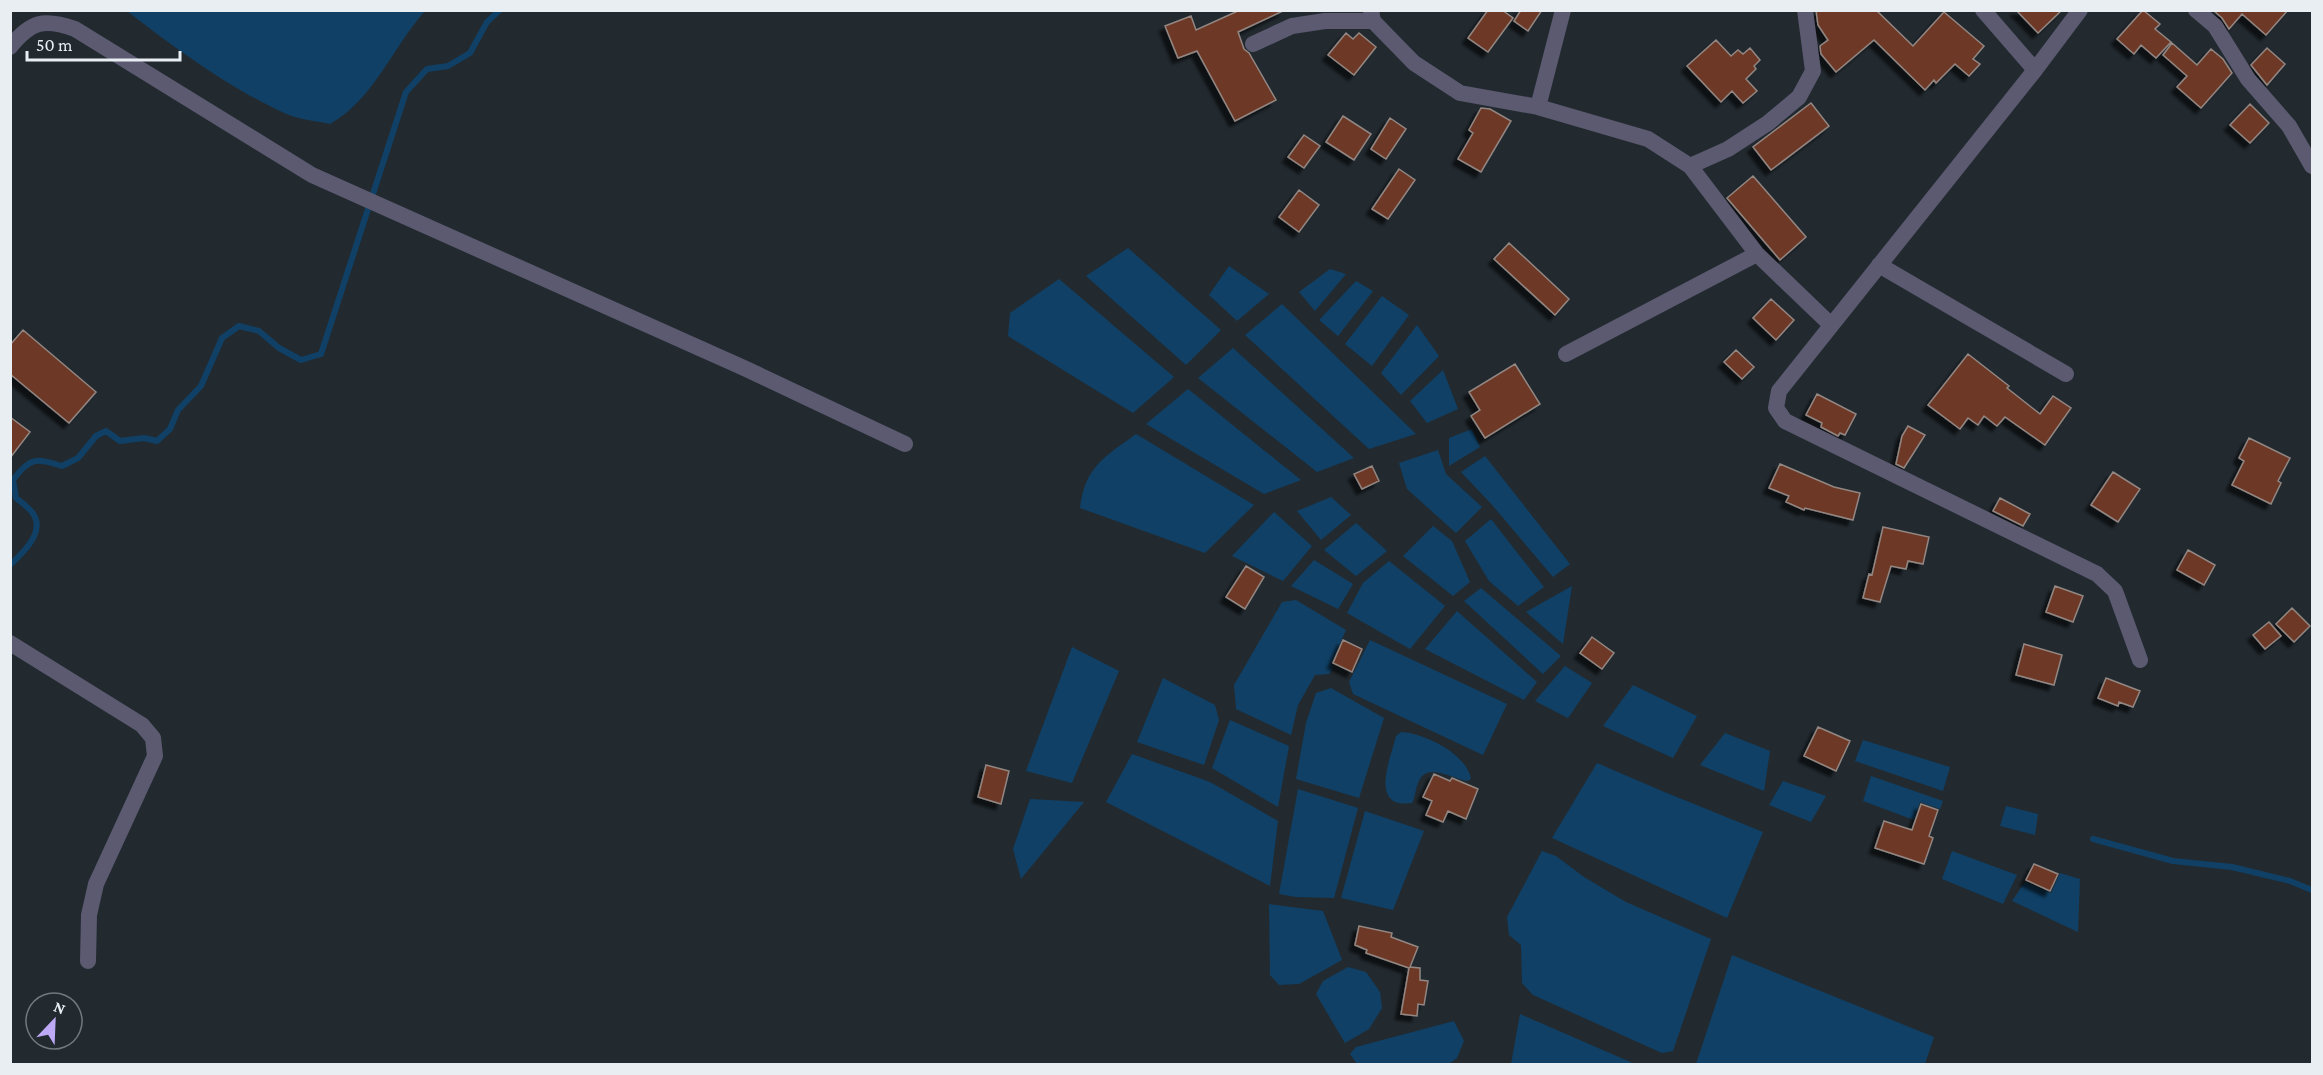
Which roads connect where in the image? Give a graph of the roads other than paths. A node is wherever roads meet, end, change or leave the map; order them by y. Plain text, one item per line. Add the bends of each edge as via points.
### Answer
1 (1563, 10) edge
2 (1805, 10) edge
3 (1983, 10) edge
4 (2080, 10) edge
5 (2196, 10) edge
6 (1372, 16) edge
7 (1253, 44) dead end
8 (10, 47) edge
9 (2035, 70) junction
10 (1538, 107) junction
11 (1690, 166) junction
12 (2313, 166) edge
13 (1757, 254) junction
14 (1879, 265) junction
15 (1831, 325) junction
16 (1566, 354) dead end
17 (2066, 374) dead end
18 (905, 444) dead end
19 (10, 642) edge
20 (2140, 660) dead end
21 (88, 961) dead end

1 - 10 street
2 - 11 street via 1814,71 1799,97 1728,149
3 - 9 street
4 - 9 street
5 - 12 street via 2215,26 2248,79 2289,126
6 - 7 street via 1292,26
6 - 10 street via 1414,63 1460,93
8 - 18 street via 36,24 55,22 75,30 312,175
9 - 14 street
10 - 11 street via 1648,139
11 - 13 street
13 - 15 street
13 - 16 street
14 - 15 street
14 - 17 street
15 - 20 street via 1779,391 1776,408 1785,421 2097,574 2115,591
19 - 21 street via 142,725 153,738 155,756 96,884 89,915

